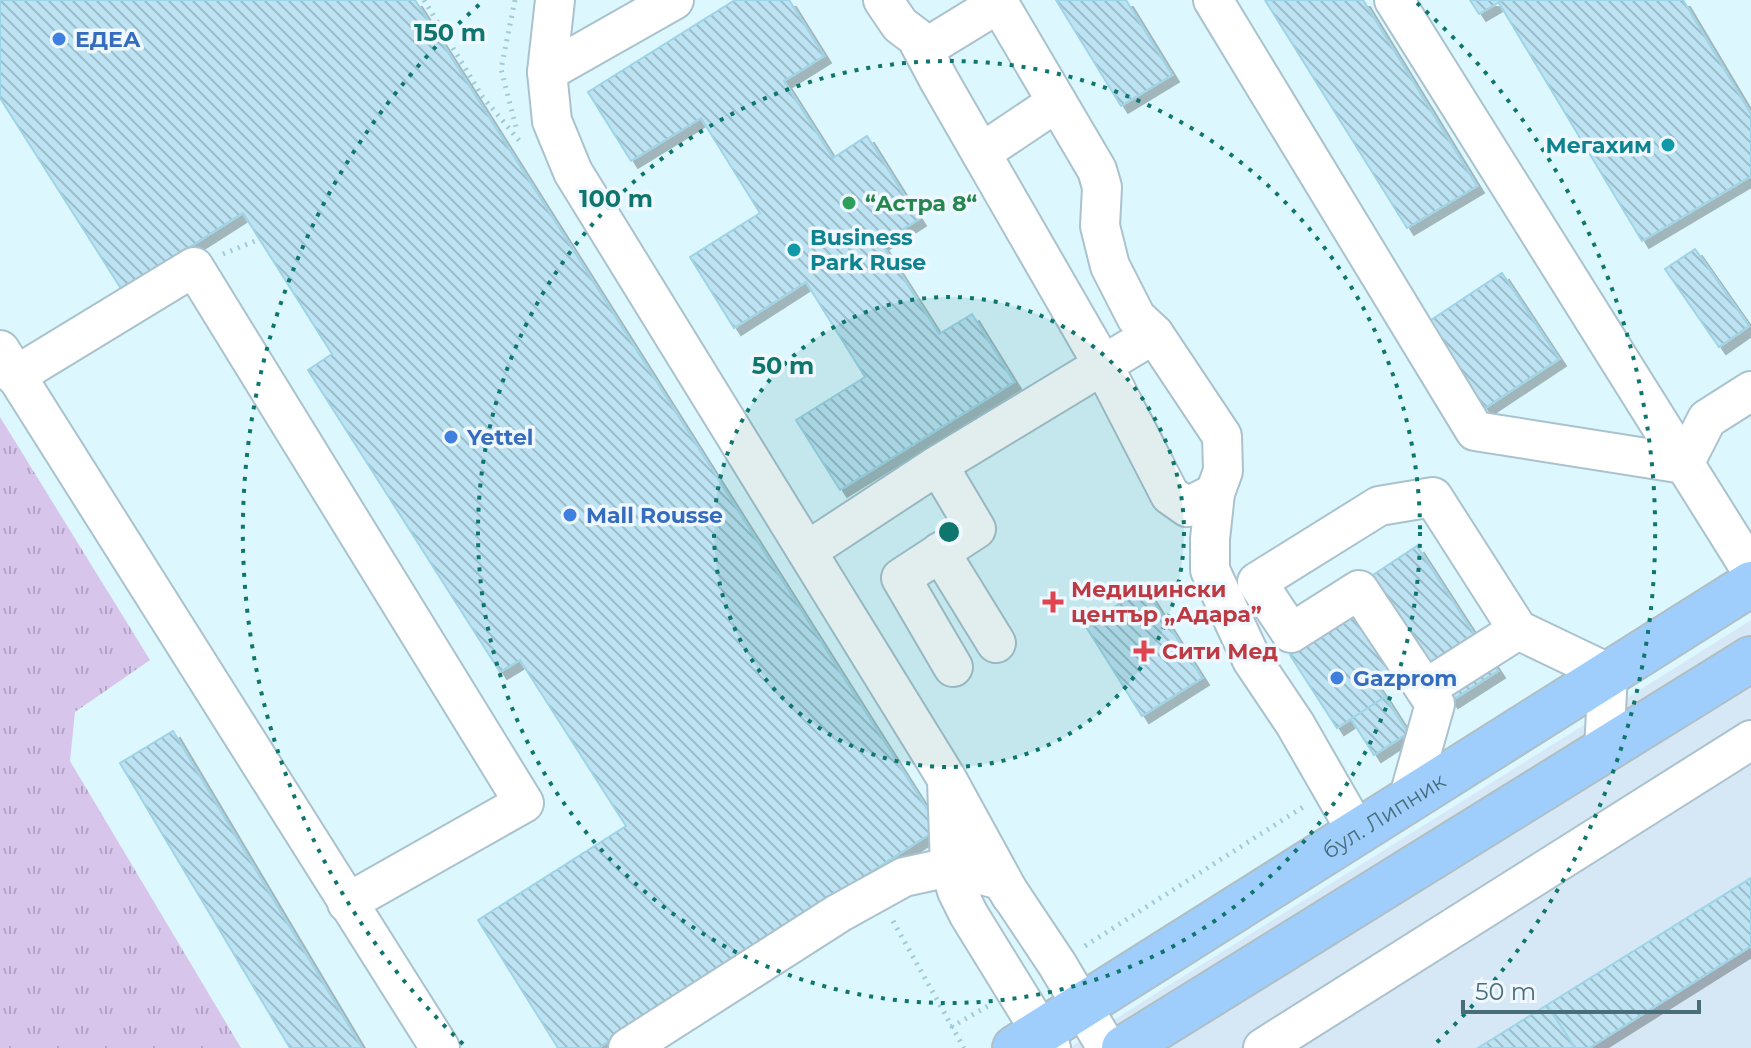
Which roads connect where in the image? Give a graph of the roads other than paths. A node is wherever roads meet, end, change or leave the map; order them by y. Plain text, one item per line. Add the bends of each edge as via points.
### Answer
1 (555, 0) edge
2 (674, 0) edge
3 (883, 0) edge
4 (1213, 0) edge
5 (1394, 0) edge
6 (998, 1) edge
7 (924, 49) junction
8 (547, 72) junction
9 (1057, 102) junction
10 (981, 153) junction
11 (1154, 334) junction
12 (8, 363) edge
13 (1103, 365) junction
14 (1751, 391) edge
15 (1684, 464) junction
16 (938, 465) junction
17 (1215, 493) junction
18 (807, 551) junction
19 (940, 552) junction
20 (1751, 570) edge
21 (1751, 584) edge
22 (1518, 630) junction
23 (996, 643) dead end
24 (1751, 659) edge
25 (953, 667) dead end
26 (1608, 673) junction
27 (1425, 689) junction
28 (1751, 740) edge
29 (1604, 750) junction
30 (947, 779) junction
31 (1408, 800) junction
32 (1357, 832) junction
33 (950, 867) junction
34 (1011, 896) junction
35 (347, 903) junction
36 (1082, 1005) junction
37 (1036, 1043) edge
38 (440, 1048) edge
39 (628, 1048) edge
40 (1107, 1048) edge
41 (1124, 1048) edge
42 (1263, 1048) edge

1 - 8 street
2 - 8 street
3 - 7 street
4 - 15 street via 1475,431
5 - 15 street
6 - 7 street
6 - 9 street
7 - 10 street
8 - 18 street via 552,121 573,172
9 - 10 street
9 - 11 street via 1097,170 1102,187 1100,226 1110,266 1136,317
10 - 13 street
11 - 13 street
11 - 17 street via 1222,436 1223,471
12 - 35 street
12 - 35 street via 194,267 524,803
13 - 16 street
13 - 17 street via 1170,495 1187,507
14 - 15 street via 1707,419
15 - 20 street
16 - 18 street
16 - 19 street via 976,529
17 - 32 street via 1210,570 1252,660
18 - 30 street
19 - 23 street
19 - 25 street via 901,578
21 - 26 main road, бул. Липник
22 - 26 street
22 - 27 street
22 - 27 street via 1433,497 1379,506 1257,582 1291,633 1359,590
24 - 29 main road
26 - 29 street
26 - 31 main road, бул. Липник
27 - 31 street via 1435,704
28 - 42 street
29 - 41 main road
30 - 33 street
30 - 34 street
31 - 32 main road, бул. Липник
32 - 36 main road, бул. Липник
33 - 34 street via 1001,880
33 - 37 street via 957,891
33 - 39 street via 904,877 839,913
34 - 36 street
35 - 38 street
36 - 37 main road, бул. Липник
36 - 40 street

